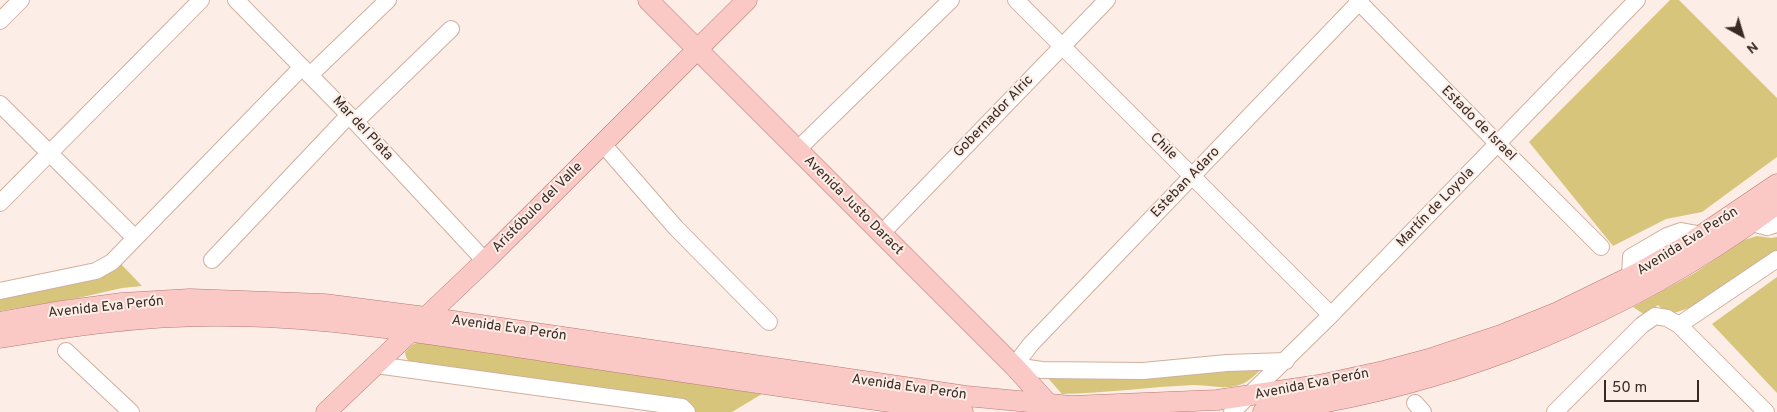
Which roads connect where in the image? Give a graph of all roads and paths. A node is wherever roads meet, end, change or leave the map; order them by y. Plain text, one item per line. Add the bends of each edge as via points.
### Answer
1 (21, 0) edge
2 (201, 0) edge
3 (236, 0) edge
4 (388, 0) edge
5 (648, 0) edge
6 (747, 0) edge
7 (951, 0) edge
8 (1016, 0) edge
9 (1107, 0) edge
10 (1637, 0) edge
11 (1359, 1) edge
12 (0, 21) edge
13 (452, 29) dead end
14 (1062, 47) junction
15 (696, 49) junction
16 (306, 71) junction
17 (0, 104) edge
18 (352, 118) junction
19 (602, 143) junction
20 (1498, 144) junction
21 (796, 150) junction
22 (49, 152) junction
23 (1193, 176) junction
24 (1777, 184) edge
25 (0, 202) edge
26 (1777, 204) edge
27 (1752, 223) junction
28 (1777, 224) edge
29 (881, 234) junction
30 (135, 238) junction
31 (1601, 247) dead end
32 (212, 260) dead end
33 (1777, 260) edge
34 (485, 261) junction
35 (0, 291) edge
36 (1331, 315) junction
37 (426, 317) junction
38 (0, 322) edge
39 (769, 322) dead end
40 (1679, 325) junction
41 (412, 332) junction
42 (0, 338) edge
43 (66, 351) dead end
44 (1286, 360) junction
45 (376, 365) junction
46 (1014, 366) junction
47 (1246, 397) junction
48 (1052, 408) edge
49 (1760, 410) edge
50 (131, 412) edge
51 (326, 412) edge
52 (687, 412) edge
53 (962, 412) edge
54 (1232, 412) edge
55 (1263, 412) edge
56 (1555, 412) edge

1 - 12 street
2 - 22 street
3 - 16 street, Mar del Plata
4 - 16 street
5 - 15 main road, Avenida Justo Daract
6 - 15 main road, Aristóbulo del Valle
7 - 21 street
8 - 14 street, Chile
9 - 14 street, Gobernador Alric
10 - 20 street, Martín de Loyola
11 - 20 street, Estado de Israel
11 - 23 street, Esteban Adaro
13 - 18 street
14 - 23 street, Chile
14 - 29 street, Gobernador Alric
15 - 19 main road, Aristóbulo del Valle
15 - 21 main road, Avenida Justo Daract
16 - 18 street, Mar del Plata
16 - 30 street
17 - 22 street
18 - 32 street
18 - 34 street, Mar del Plata
19 - 34 main road, Aristóbulo del Valle
19 - 39 street via 676,228
20 - 31 street, Estado de Israel
20 - 36 street, Martín de Loyola
21 - 29 main road, Avenida Justo Daract
22 - 25 street
22 - 30 street
23 - 36 street, Chile
23 - 46 street, Esteban Adaro via 1030,344
24 - 47 main road, Avenida Eva Perón via 1681,250 1630,278 1502,335 1384,371
26 - 27 main road, Avenida Eva Perón
27 - 28 street via 1767,227
27 - 55 main road, Avenida Eva Perón via 1635,293 1525,344 1394,387
29 - 46 main road, Avenida Justo Daract
30 - 35 street via 112,262 96,271
33 - 40 street
34 - 37 main road, Aristóbulo del Valle
36 - 44 street, Martín de Loyola
37 - 38 main road, Avenida Eva Perón via 324,304 190,299 122,303
37 - 41 main road, Aristóbulo del Valle
37 - 48 main road, Avenida Eva Perón
40 - 49 street
40 - 56 street via 1655,316 1642,325
41 - 42 main road, Avenida Eva Perón via 316,319 214,316 80,325
41 - 45 main road, Aristóbulo del Valle
41 - 53 main road, Avenida Eva Perón
43 - 50 street
44 - 46 street via 1143,371 1042,370
44 - 47 street, Martín de Loyola
45 - 51 main road, Aristóbulo del Valle
45 - 52 street via 682,408
46 - 48 main road, Avenida Justo Daract
47 - 48 main road, Avenida Eva Perón
47 - 54 street, Martín de Loyola

